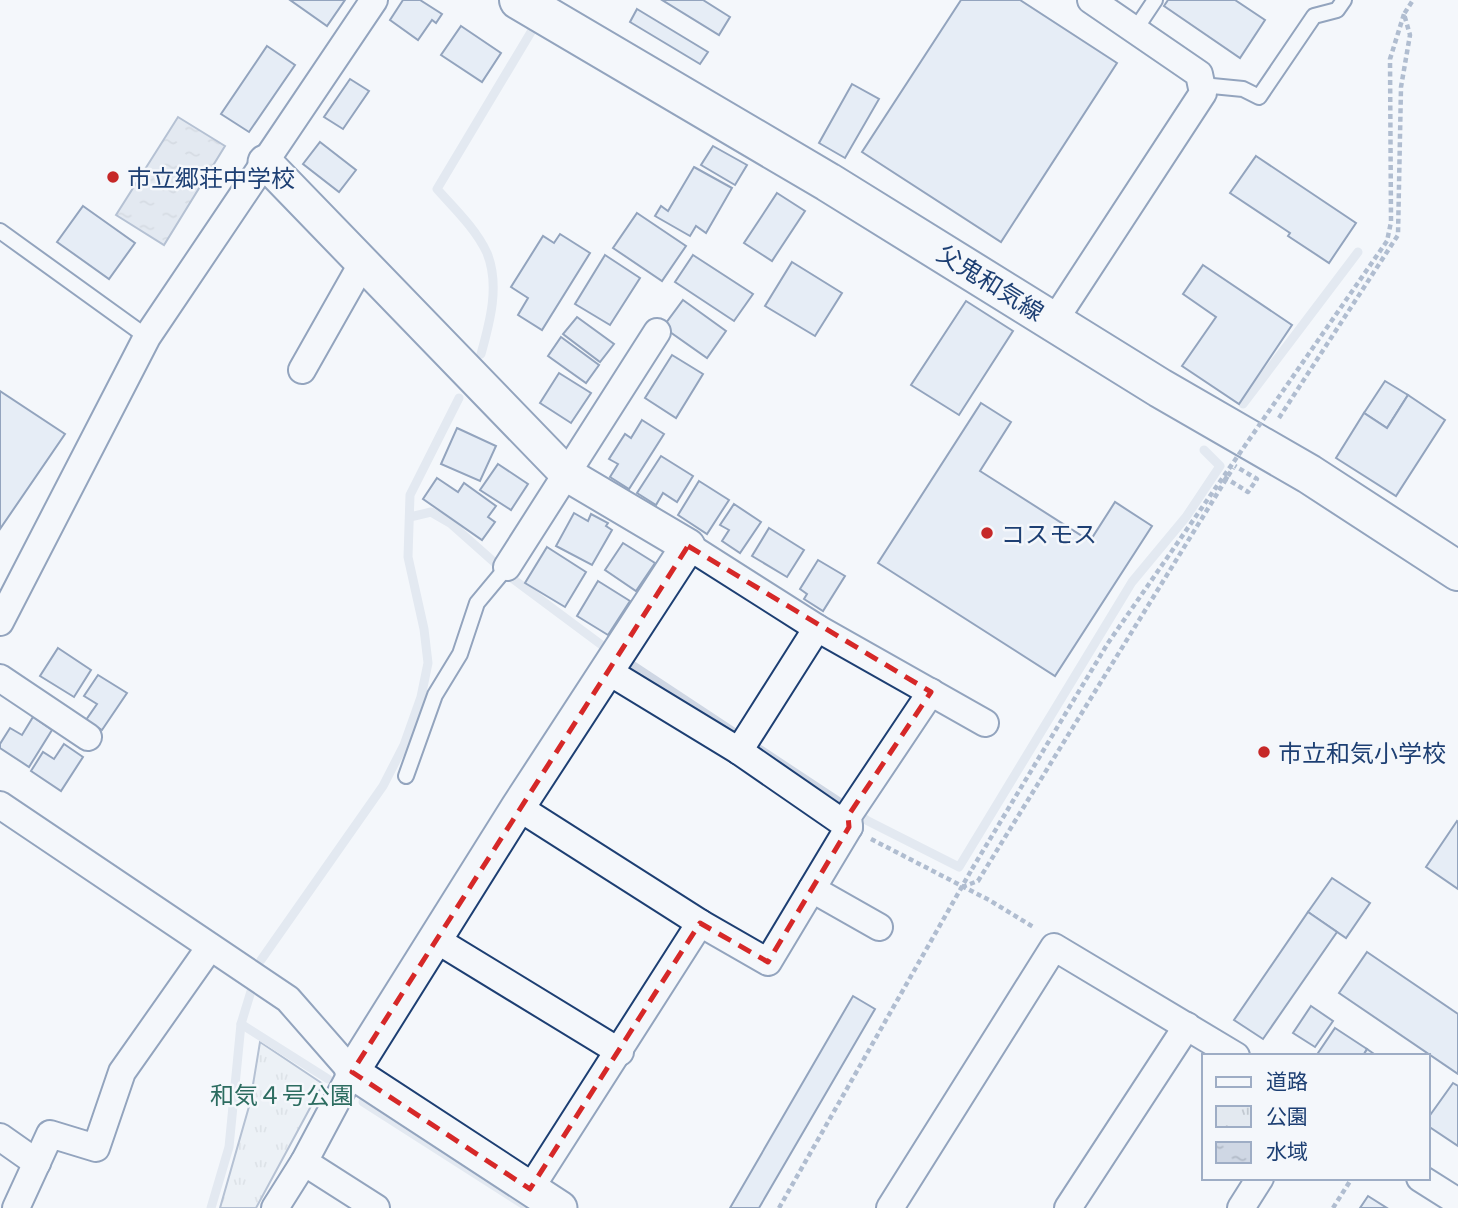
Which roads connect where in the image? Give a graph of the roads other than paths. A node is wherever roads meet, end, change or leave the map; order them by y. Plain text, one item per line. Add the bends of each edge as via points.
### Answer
1 (374, 0) edge
2 (519, 0) edge
3 (1091, 0) edge
4 (1155, 0) edge
5 (1344, 0) edge
6 (1135, 30) junction
7 (1202, 85) junction
8 (265, 162) junction
9 (0, 231) edge
10 (362, 264) junction
11 (1054, 321) junction
12 (657, 332) dead end
13 (147, 337) junction
14 (302, 370) dead end
15 (568, 475) junction
16 (688, 546) junction
17 (504, 571) joint
18 (1458, 571) edge
19 (0, 622) edge
20 (817, 628) junction
21 (606, 670) junction
22 (0, 678) edge
23 (931, 692) junction
24 (985, 723) dead end
25 (88, 737) dead end
26 (744, 743) junction
27 (406, 776) dead end
28 (0, 805) edge
29 (518, 807) junction
30 (851, 816) junction
31 (812, 889) junction
32 (700, 923) junction
33 (879, 927) dead end
34 (435, 939) junction
35 (210, 947) junction
36 (1187, 1026) junction
37 (620, 1052) junction
38 (1233, 1054) edge
39 (352, 1072) junction
40 (0, 1137) edge
41 (304, 1162) junction
42 (37, 1163) junction
43 (1259, 1180) edge
44 (1423, 1180) edge
45 (530, 1189) junction
46 (1458, 1202) edge
47 (16, 1208) edge
48 (275, 1208) edge
49 (376, 1208) edge
50 (560, 1208) edge
51 (890, 1208) edge
52 (1069, 1208) edge
53 (1241, 1208) edge

1 - 8 street
2 - 11 main road, 父鬼和気線
3 - 6 street
4 - 6 lane
5 - 7 lane via 1337,10 1314,16 1259,97 1242,89
6 - 7 street via 1199,74
7 - 11 street via 1203,93
8 - 10 street
8 - 13 street
9 - 13 lane
10 - 14 street
10 - 15 street
11 - 18 main road, 父鬼和気線 via 1245,456
12 - 15 street
13 - 19 street
15 - 16 street
15 - 17 street
16 - 20 street
16 - 21 street
17 - 27 lane via 477,603 460,654 435,695
20 - 23 street
20 - 26 street
21 - 26 street
21 - 29 street
22 - 25 street
23 - 24 street
23 - 30 street
26 - 30 street
28 - 35 street
29 - 32 street
29 - 34 street
30 - 31 street
31 - 32 street via 768,962
31 - 33 street
32 - 37 street
34 - 37 street
34 - 39 street
35 - 39 street via 288,999
35 - 42 street via 122,1072 96,1148 50,1134
36 - 38 street
36 - 51 street via 1054,947
36 - 52 street
37 - 45 street
39 - 41 street
39 - 45 street
40 - 42 street
41 - 48 street
41 - 49 street
42 - 47 street
43 - 53 street
44 - 46 street
45 - 50 street

